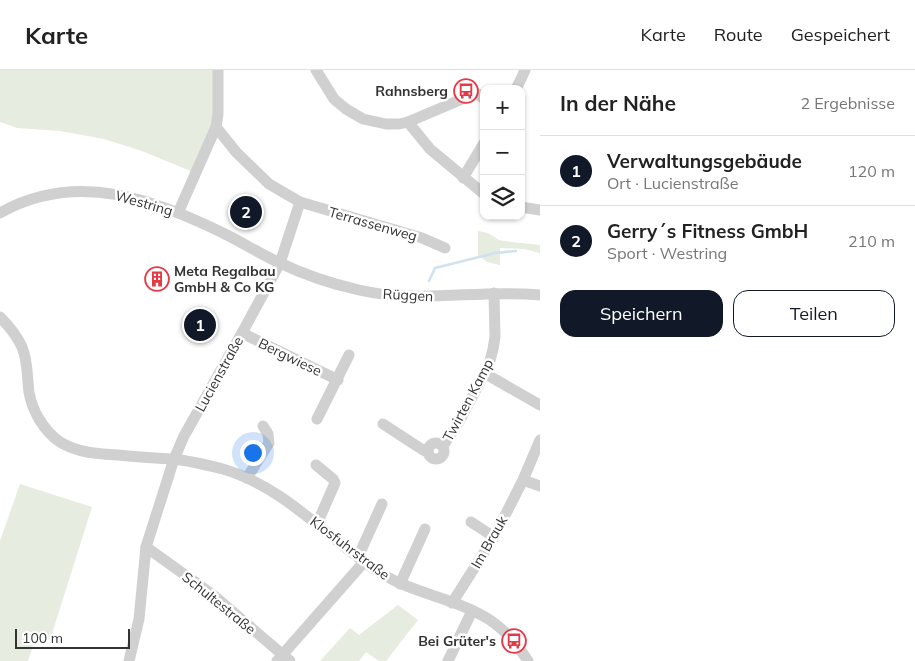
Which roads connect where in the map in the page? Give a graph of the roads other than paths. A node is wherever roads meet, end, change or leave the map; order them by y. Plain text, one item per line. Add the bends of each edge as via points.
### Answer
1 (218, 70) edge
2 (316, 70) edge
3 (524, 70) edge
4 (518, 85) edge
5 (480, 96) edge
6 (408, 122) junction
7 (216, 127) junction
8 (480, 150) edge
9 (463, 178) junction
10 (480, 191) edge
11 (300, 202) junction
12 (525, 208) edge
13 (540, 210) edge
14 (0, 213) edge
15 (178, 213) junction
16 (445, 248) dead end
17 (280, 263) junction
18 (494, 293) junction
19 (540, 295) edge
20 (0, 317) edge
21 (242, 334) junction
22 (349, 355) dead end
23 (484, 374) junction
24 (338, 380) junction
25 (540, 405) edge
26 (317, 419) dead end
27 (383, 424) dead end
28 (263, 426) dead end
29 (540, 440) edge
30 (174, 459) junction
31 (316, 465) dead end
32 (247, 478) junction
33 (523, 480) junction
34 (540, 486) edge
35 (382, 504) dead end
36 (471, 522) dead end
37 (317, 524) junction
38 (425, 529) dead end
39 (494, 537) junction
40 (146, 547) junction
41 (361, 559) junction
42 (400, 584) junction
43 (452, 603) junction
44 (472, 611) junction
45 (283, 659) edge
46 (129, 661) edge
47 (448, 661) edge
48 (528, 661) edge

1 - 7 street
2 - 6 street via 334,99 356,116 386,124
3 - 4 street
5 - 6 street via 474,94
6 - 9 street via 430,149
7 - 11 street via 269,184
7 - 15 street
8 - 9 street
9 - 10 street
11 - 16 street, Terrassenweg via 422,238
11 - 17 street, Lucienstraße
12 - 13 street
14 - 15 street, Westring via 41,197 83,191 121,195
15 - 17 street, Westring
17 - 18 street, Rüggen via 336,284 380,294
17 - 21 street, Lucienstraße
18 - 19 street, Rüggen
18 - 23 street, Twirten Kamp via 495,337
20 - 30 street, Klosfuhrstraße via 22,348 31,399 47,430 56,439 71,448 90,453
21 - 24 street, Bergwiese
21 - 30 street, Lucienstraße
22 - 24 street, Bergwiese
23 - 25 street
23 - 27 street, Twirten Kamp via 442,446 444,454 438,459
24 - 26 street, Bergwiese
28 - 32 street via 269,443
29 - 33 street, Im Brauk
30 - 32 street, Klosfuhrstraße
30 - 40 street, Lucienstraße
31 - 37 street via 335,483
32 - 37 street, Klosfuhrstraße via 278,494
33 - 34 street
33 - 39 street, Im Brauk
35 - 41 street
36 - 39 street
37 - 41 street, Klosfuhrstraße
38 - 42 street
39 - 43 street, Im Brauk
40 - 45 street, Schultestraße via 213,595
40 - 46 street, Lucienstraße via 138,619
41 - 42 street, Klosfuhrstraße
41 - 45 street
42 - 43 street, Klosfuhrstraße
43 - 44 street, Klosfuhrstraße
44 - 47 street
44 - 48 street, Klosfuhrstraße via 504,632

